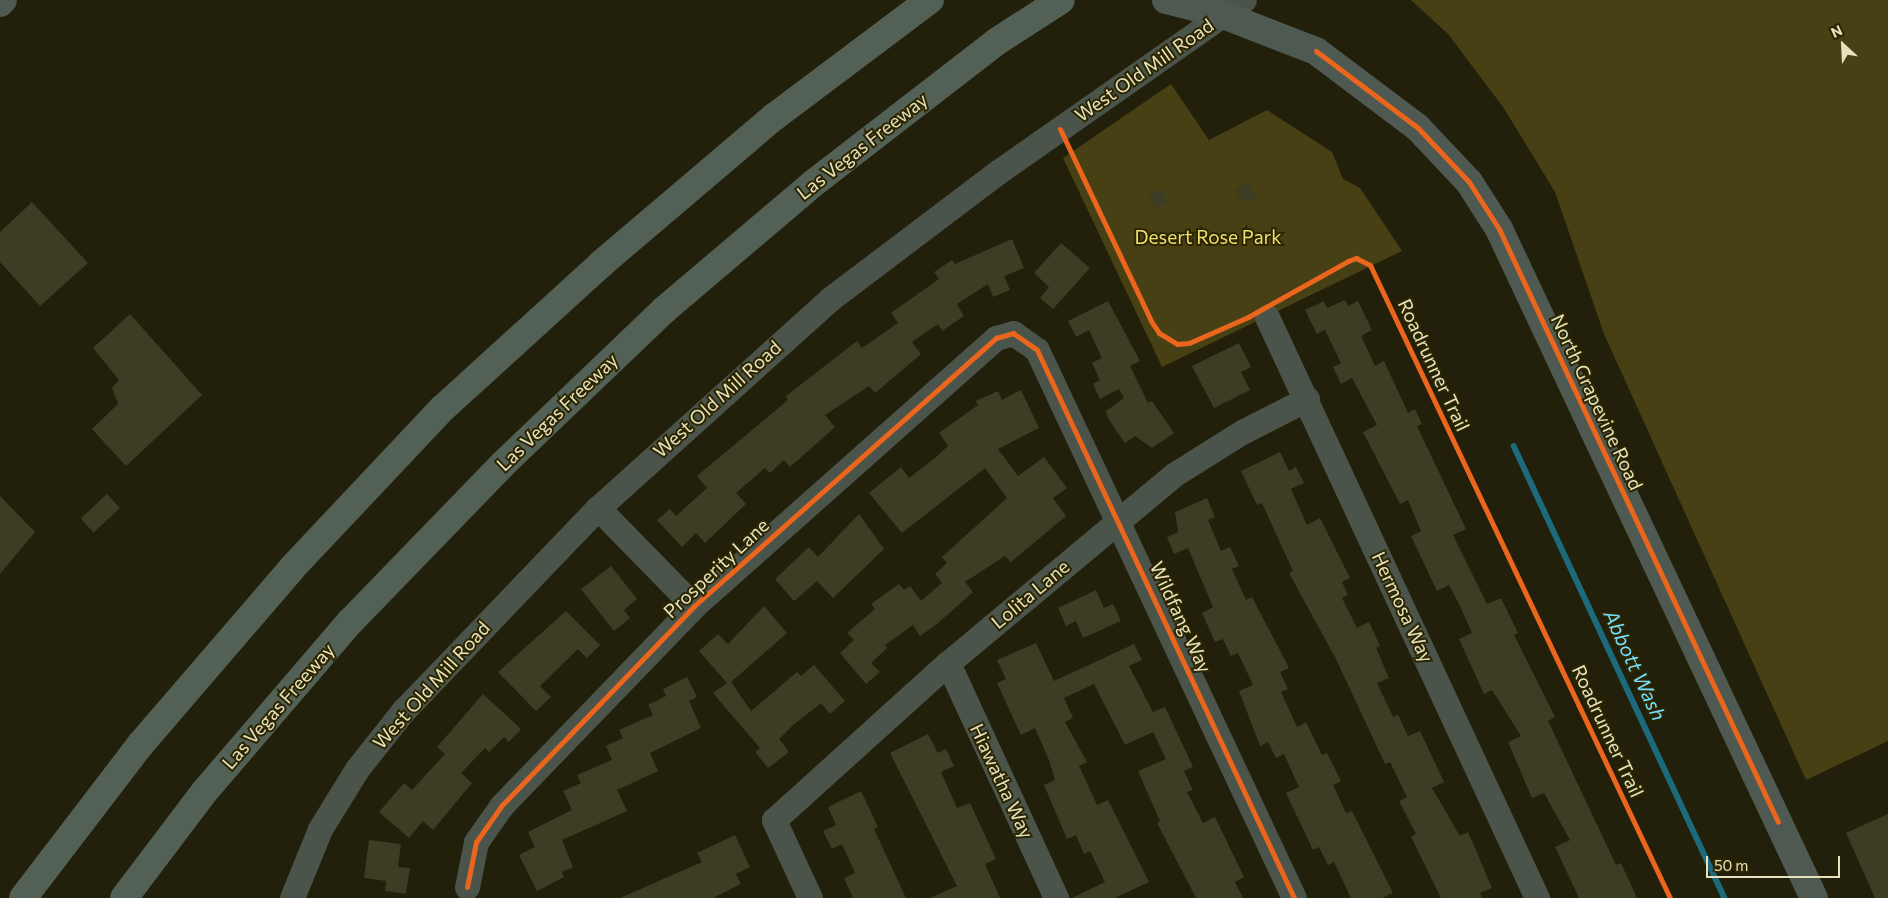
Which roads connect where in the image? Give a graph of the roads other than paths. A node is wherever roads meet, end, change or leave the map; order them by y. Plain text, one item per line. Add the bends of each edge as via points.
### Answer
1 (3, 0) edge
2 (930, 0) edge
3 (1061, 0) edge
4 (1166, 0) edge
5 (1244, 0) edge
6 (0, 3) edge
7 (1267, 317) dead end
8 (1037, 350) joint
9 (1307, 398) junction
10 (598, 508) junction
11 (1119, 519) junction
12 (694, 606) junction
13 (948, 663) junction
14 (466, 887) dead end
15 (803, 896) edge
16 (23, 898) edge
17 (124, 898) edge
18 (292, 898) edge
19 (1056, 898) edge
20 (1294, 898) edge
21 (1537, 898) edge
22 (1814, 898) edge

1 - 6 main road
2 - 16 highway via 774,117 601,264 443,408 292,568 153,730
3 - 17 highway, Las Vegas Freeway via 996,42 815,182 664,310 502,464 350,622 205,791
4 - 22 main road, North Grapevine Road, bridge via 1218,13 1316,51 1418,128 1469,182 1499,229
5 - 10 street, West Old Mill Road via 998,172 830,299
7 - 9 street, Hermosa Way
8 - 11 street, Wildfang Way
8 - 12 street, Prosperity Lane via 1013,333 996,338
9 - 11 street, Lolita Lane via 1242,432 1175,474
9 - 21 street, Hermosa Way
10 - 12 street
10 - 18 street, West Old Mill Road via 403,711 357,769 320,828
11 - 13 street, Lolita Lane
11 - 20 street, Wildfang Way
12 - 14 street, Prosperity Lane via 502,805 476,842
13 - 15 street, Lolita Lane via 774,820
13 - 19 street, Hiawatha Way

